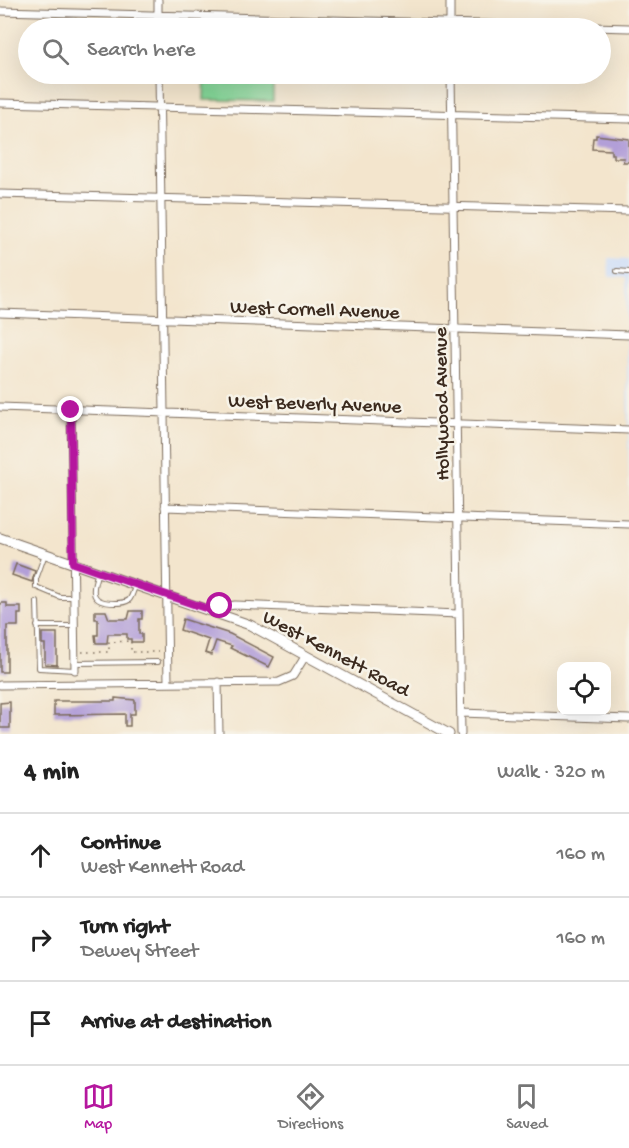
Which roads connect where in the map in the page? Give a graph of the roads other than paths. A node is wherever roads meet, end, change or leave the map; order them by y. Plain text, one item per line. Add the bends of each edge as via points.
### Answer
1 (158, 0) edge
2 (450, 0) edge
3 (0, 11) edge
4 (158, 15) junction
5 (238, 18) edge
6 (450, 18) edge
7 (611, 28) edge
8 (629, 28) edge
9 (159, 84) edge
10 (451, 84) edge
11 (0, 103) edge
12 (159, 107) junction
13 (452, 115) junction
14 (629, 119) edge
15 (0, 194) edge
16 (161, 198) junction
17 (453, 206) junction
18 (629, 211) edge
19 (617, 271) dead end
20 (629, 272) edge
21 (0, 313) edge
22 (163, 319) junction
23 (455, 329) junction
24 (629, 335) edge
25 (0, 407) edge
26 (71, 410) junction
27 (164, 413) junction
28 (457, 423) junction
29 (629, 430) edge
30 (165, 507) junction
31 (458, 518) junction
32 (629, 524) edge
33 (0, 538) edge
34 (45, 553) junction
35 (73, 563) junction
36 (98, 572) junction
37 (135, 584) junction
38 (166, 595) junction
39 (74, 597) junction
40 (37, 602) dead end
41 (208, 609) junction
42 (459, 614) junction
43 (38, 626) junction
44 (74, 626) junction
45 (306, 655) junction
46 (158, 663) dead end
47 (75, 666) junction
48 (218, 682) junction
49 (168, 683) junction
50 (0, 685) edge
51 (461, 713) junction
52 (629, 720) edge
53 (219, 734) edge
54 (450, 734) edge
55 (461, 734) edge

1 - 4 street
2 - 6 street
3 - 4 street
4 - 5 street
7 - 8 street
9 - 12 street
10 - 13 street, Hollywood Avenue
11 - 12 street
12 - 13 street
12 - 16 street
13 - 14 street
13 - 17 street, Hollywood Avenue
15 - 16 street
16 - 17 street
16 - 22 street
17 - 18 street
17 - 23 street, Hollywood Avenue
19 - 20 lane
21 - 22 street, West Cornell Avenue
22 - 23 street, West Cornell Avenue
22 - 27 street
23 - 24 street, West Cornell Avenue
23 - 28 street, Hollywood Avenue
25 - 26 street, West Beverly Avenue
26 - 27 street, West Beverly Avenue
26 - 35 street
27 - 28 street, West Beverly Avenue
27 - 30 street
28 - 29 street, West Beverly Avenue
28 - 31 street, Hollywood Avenue
30 - 31 street
30 - 38 street
31 - 32 street
31 - 42 street, Hollywood Avenue
33 - 34 street, West Kennett Road
34 - 35 street, West Kennett Road
34 - 39 lane via 36,587 60,597
35 - 36 street, West Kennett Road
35 - 39 street
36 - 37 street, West Kennett Road
36 - 37 lane via 93,591 102,602 127,601
37 - 38 street, West Kennett Road
38 - 41 street, West Kennett Road
38 - 49 street
39 - 44 street
40 - 43 lane
41 - 42 street via 235,605
41 - 45 street, West Kennett Road via 250,625
42 - 51 street, Hollywood Avenue
43 - 44 lane
43 - 47 lane via 39,668
44 - 47 street
45 - 48 street via 295,674 284,681
45 - 54 street, West Kennett Road
46 - 47 lane
48 - 49 street
48 - 53 street
49 - 50 street
51 - 52 street
51 - 55 street, Hollywood Avenue

